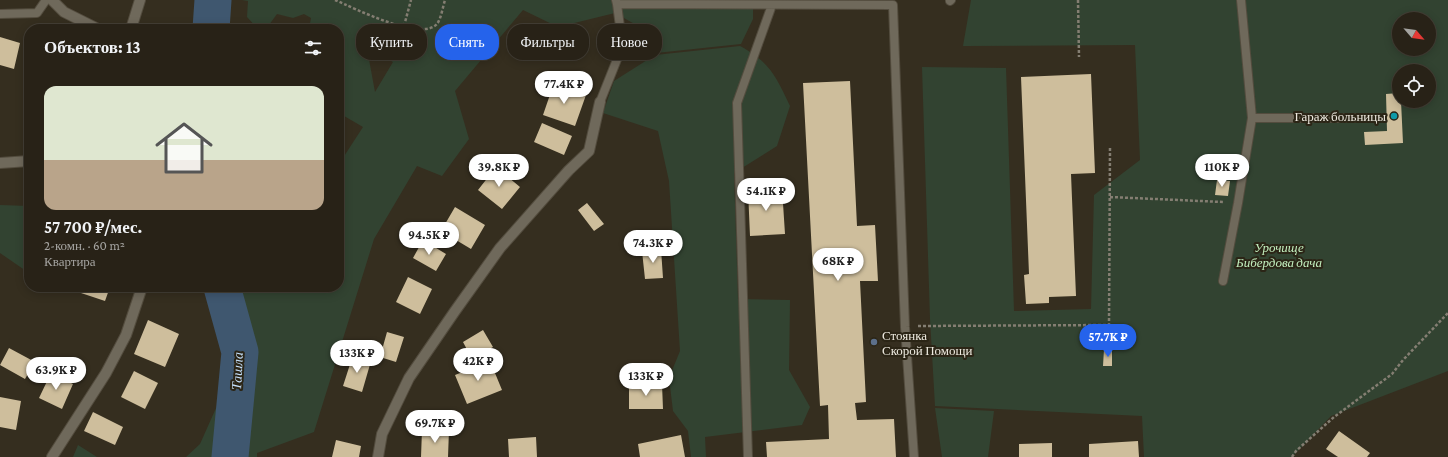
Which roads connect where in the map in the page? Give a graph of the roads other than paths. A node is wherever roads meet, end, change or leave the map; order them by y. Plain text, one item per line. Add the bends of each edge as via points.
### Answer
1 (46, 0) edge
2 (52, 0) edge
3 (140, 0) edge
4 (1241, 0) edge
5 (616, 2) edge
6 (772, 5) junction
7 (0, 14) edge
8 (88, 24) edge
9 (133, 24) edge
10 (600, 102) joint
11 (1252, 118) junction
12 (1369, 118) dead end
13 (24, 161) edge
14 (0, 163) edge
15 (1223, 281) dead end
16 (140, 292) edge
17 (52, 457) edge
18 (378, 457) edge
19 (748, 457) edge
20 (914, 457) edge

1 - 7 lane via 37,13
2 - 8 street via 64,12
3 - 9 street
4 - 11 lane
5 - 6 lane
5 - 10 lane via 622,42
6 - 19 lane via 737,103
6 - 20 lane via 893,5 905,327
10 - 18 street via 589,151 500,248 430,347 409,378 382,434
11 - 12 lane
11 - 15 lane
13 - 14 street
16 - 17 street via 126,335 106,373

